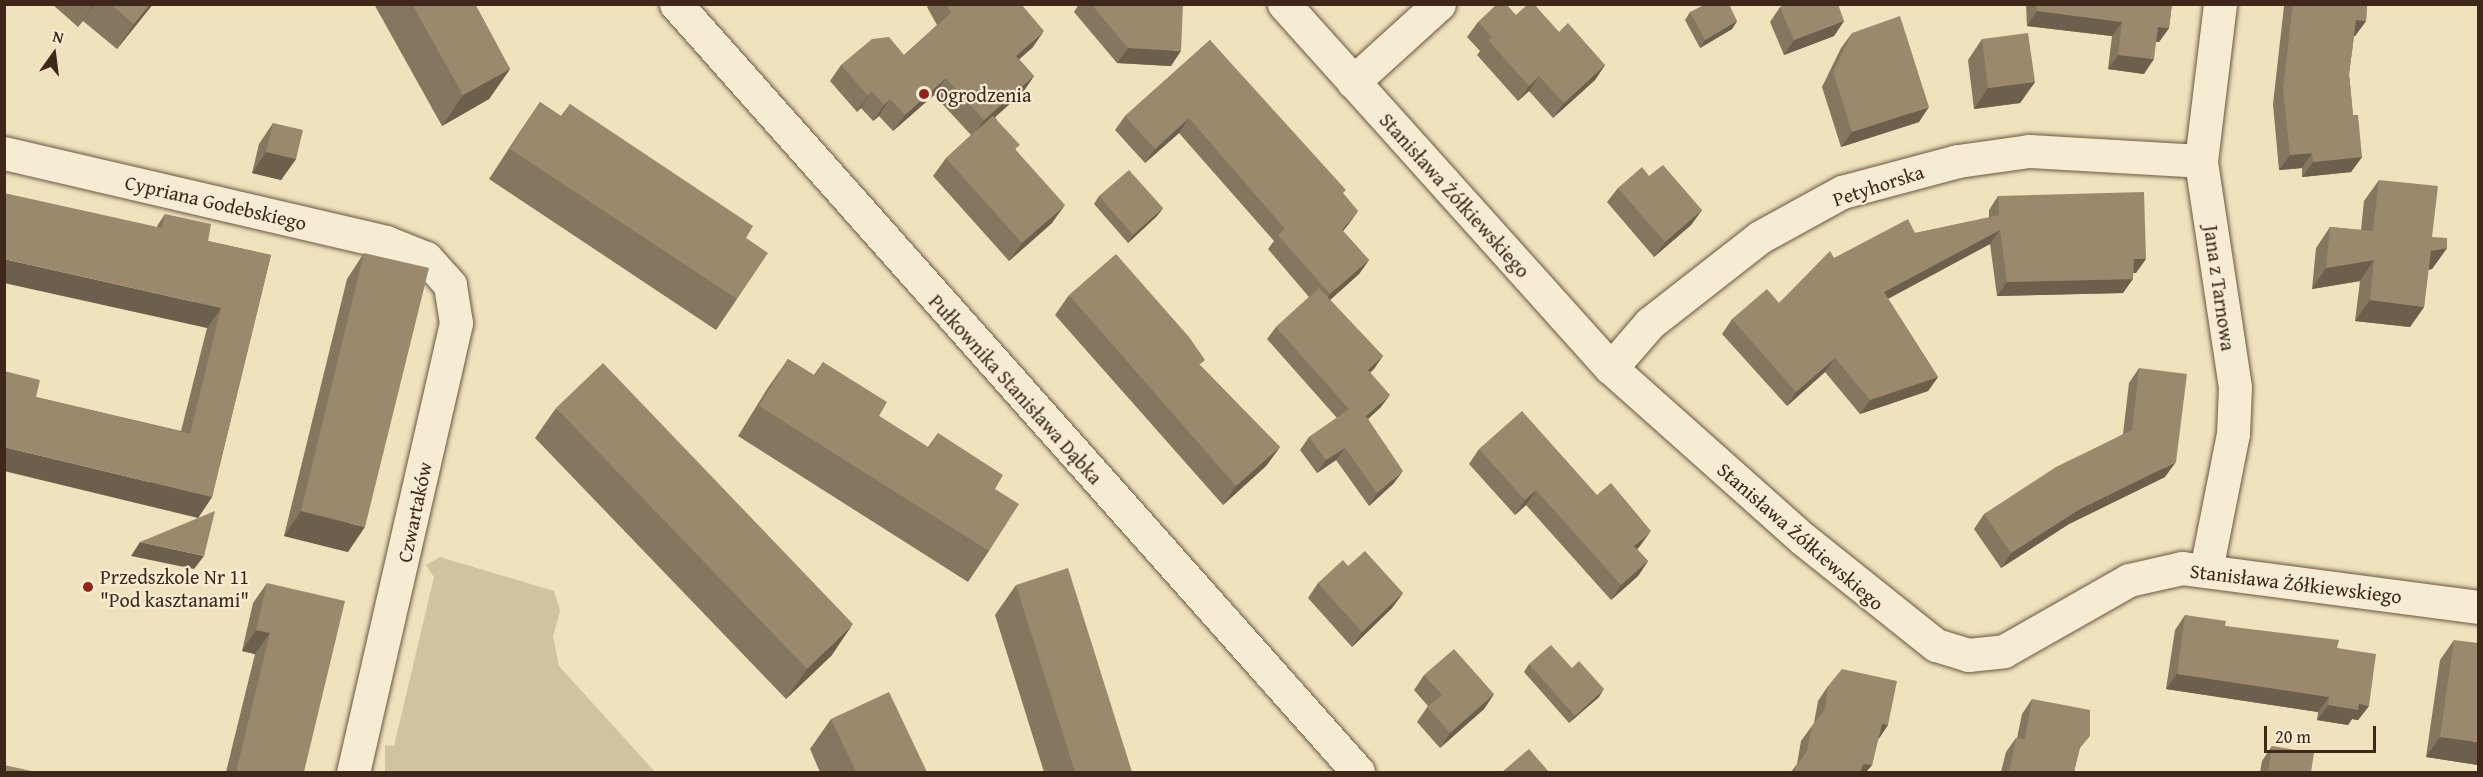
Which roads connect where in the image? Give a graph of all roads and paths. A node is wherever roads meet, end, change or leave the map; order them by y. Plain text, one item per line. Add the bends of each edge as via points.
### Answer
1 (676, 4) edge
2 (1284, 4) edge
3 (1439, 4) edge
4 (2220, 4) edge
5 (1353, 82) junction
6 (4, 153) edge
7 (2201, 161) junction
8 (426, 258) joint
9 (1611, 368) junction
10 (2206, 570) junction
11 (2478, 607) edge
12 (352, 772) edge
13 (1358, 772) edge

1 - 13 street, Pułkownika Stanisława Dąbka
2 - 5 street, Stanisława Żółkiewskiego
3 - 5 street
4 - 7 street, Jana z Tarnowa
5 - 9 street, Stanisława Żółkiewskiego
6 - 8 street, Cypriana Godebskiego via 303,222
7 - 9 street, Petyhorska via 2029,151 1958,161 1842,192 1760,237 1650,323
7 - 10 street, Jana z Tarnowa via 2235,387 2233,434
8 - 12 street, Czwartaków via 450,285 456,323
9 - 10 street, Stanisława Żółkiewskiego via 1803,539 1936,645 1968,655 2004,651 2152,571
10 - 11 street, Stanisława Żółkiewskiego

